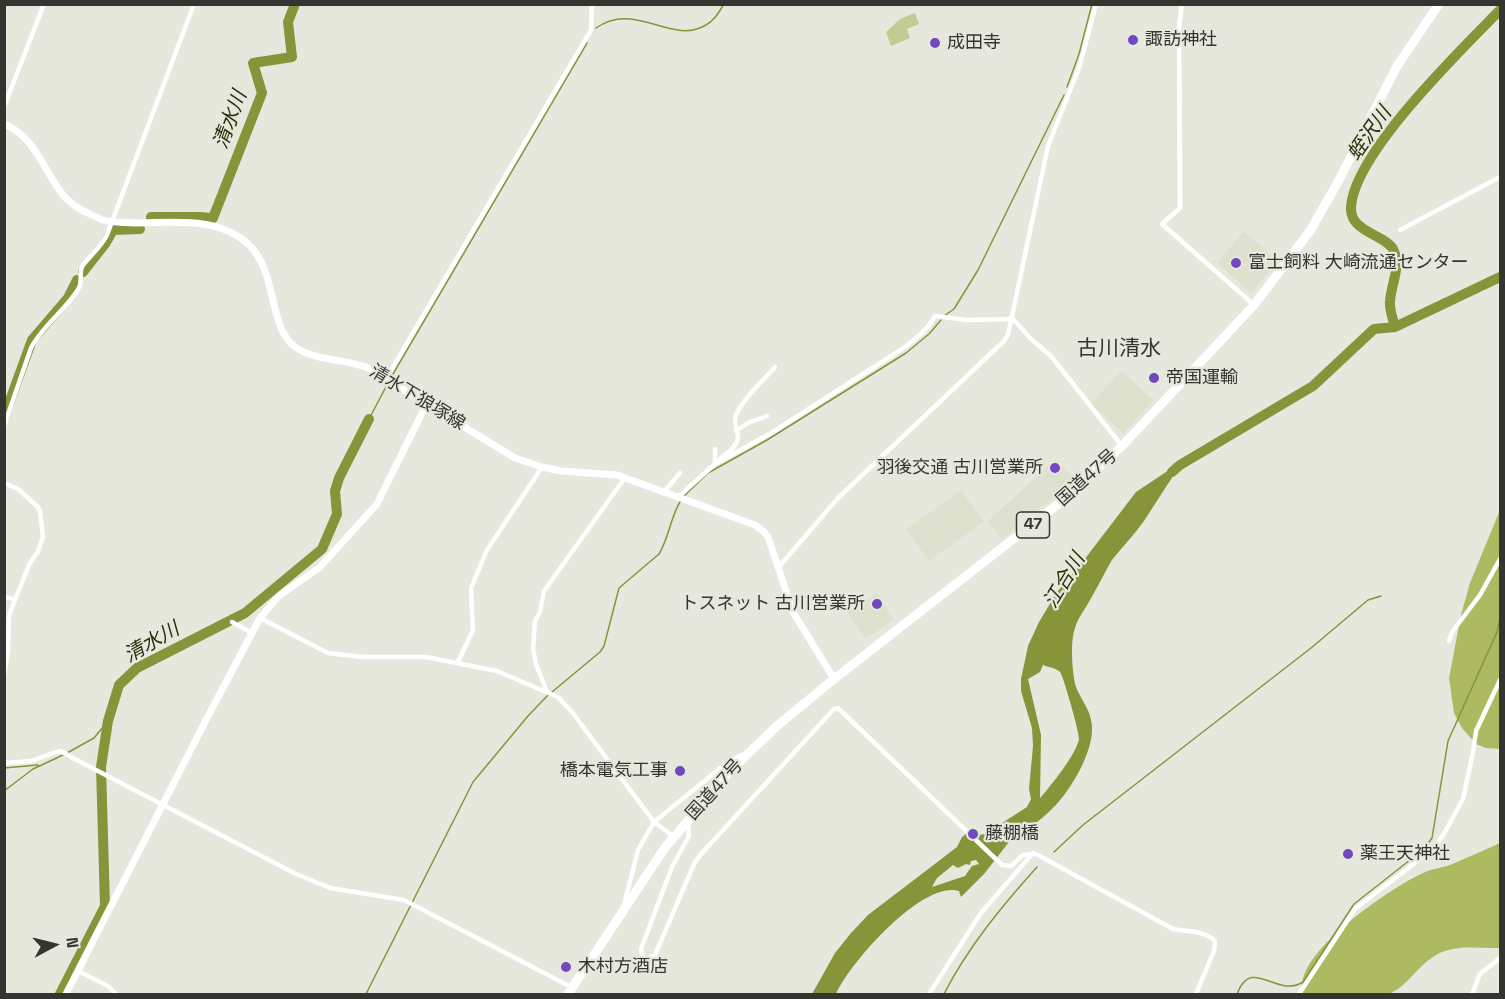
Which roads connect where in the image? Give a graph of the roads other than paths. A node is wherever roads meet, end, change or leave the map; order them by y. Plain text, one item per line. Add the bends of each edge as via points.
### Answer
1 (44, 4) edge
2 (194, 4) edge
3 (592, 4) edge
4 (1096, 4) edge
5 (1182, 4) edge
6 (1440, 4) edge
7 (4, 106) edge
8 (4, 124) edge
9 (1500, 177) edge
10 (111, 222) junction
11 (1400, 230) dead end
12 (1254, 304) junction
13 (1012, 319) junction
14 (775, 367) dead end
15 (388, 380) junction
16 (426, 405) junction
17 (767, 416) dead end
18 (4, 426) edge
19 (736, 431) junction
20 (1122, 446) junction
21 (715, 449) dead end
22 (716, 464) junction
23 (542, 467) junction
24 (680, 473) dead end
25 (624, 478) junction
26 (4, 483) edge
27 (663, 493) junction
28 (680, 499) junction
29 (1500, 559) edge
30 (778, 568) junction
31 (4, 597) edge
32 (14, 599) junction
33 (260, 618) junction
34 (232, 622) dead end
35 (252, 633) junction
36 (1449, 641) dead end
37 (458, 662) junction
38 (4, 675) edge
39 (834, 679) junction
40 (1500, 680) edge
41 (549, 693) junction
42 (750, 752) junction
43 (4, 763) edge
44 (162, 805) junction
45 (687, 821) junction
46 (654, 822) junction
47 (674, 837) junction
48 (1033, 853) junction
49 (623, 910) junction
50 (1500, 958) edge
51 (78, 971) junction
52 (570, 991) edge
53 (66, 994) edge
54 (116, 994) edge
55 (929, 994) edge
56 (1196, 994) edge
57 (1299, 994) edge
58 (1472, 994) edge

1 - 7 street
2 - 10 street
3 - 15 street via 591,30
4 - 13 street via 1079,68 1048,146
5 - 12 street via 1180,208 1162,224
6 - 12 highway, 国道47号 / 47 via 1397,66 1310,231
8 - 10 main road, 清水下狼塚線 via 23,134 69,202
9 - 11 street
10 - 15 main road, 清水下狼塚線 via 207,224 238,237 255,252 266,270 281,329 290,343 303,352 362,365
10 - 18 street via 104,241 81,267 80,286 31,348
12 - 20 highway, 国道47号 / 47
13 - 20 street via 1051,356
13 - 22 street via 935,316 919,337 902,349
13 - 30 street via 1004,341 838,498
14 - 19 street via 745,400 737,414
15 - 16 main road, 清水下狼塚線
16 - 23 main road, 清水下狼塚線 via 507,454
16 - 33 main road via 377,504 320,567 279,596
17 - 19 street
19 - 22 street via 737,442
20 - 39 highway, 国道47号 / 47 via 1028,529
21 - 22 street
22 - 28 street
23 - 25 main road, 清水下狼塚線
23 - 37 street via 483,559 471,588 473,630
24 - 27 street
25 - 27 main road, 清水下狼塚線
25 - 41 street via 544,591 535,621 533,649
26 - 32 street via 18,489 38,507 43,537
27 - 28 main road, 清水下狼塚線
28 - 30 main road, 清水下狼塚線 via 755,525 768,537
29 - 36 street
30 - 39 main road, 清水下狼塚線 via 793,612
31 - 32 street
32 - 38 street via 7,622
33 - 35 main road
33 - 37 street via 328,653
34 - 35 street
35 - 44 main road
37 - 41 street via 497,671
39 - 42 highway, 国道47号 / 47
40 - 57 street via 1476,731 1463,799 1445,832 1432,849 1355,909
41 - 46 street via 573,712
42 - 45 highway, 国道47号 / 47
42 - 46 street via 729,761
43 - 44 street via 31,761 59,751
44 - 51 main road
44 - 52 street via 330,888 404,900
45 - 47 highway, 国道47号 / 47
45 - 48 street via 689,836 672,867 641,949 646,959 655,955 695,862 834,709 838,708 1002,865 1011,866 1023,855
46 - 47 street
46 - 49 street via 638,850
47 - 49 highway, 国道47号 / 47
48 - 55 street via 981,913
48 - 56 street via 1173,929 1212,937 1214,951
49 - 52 highway, 国道47号 / 47
50 - 58 street via 1480,974
51 - 53 main road
51 - 54 street

